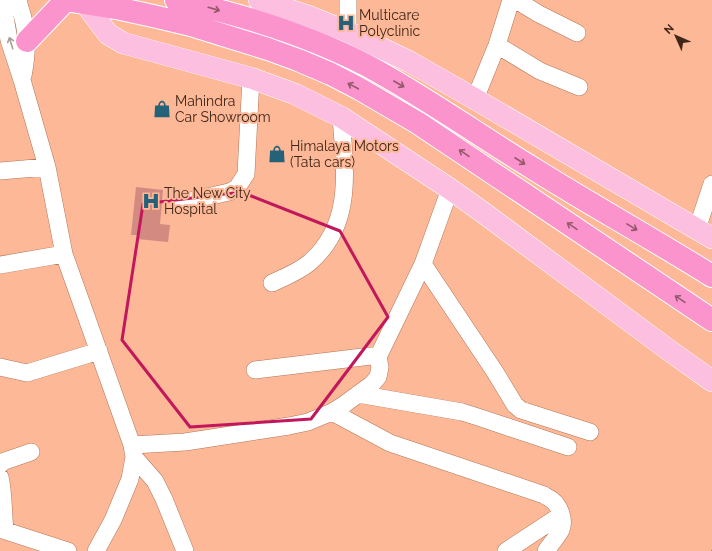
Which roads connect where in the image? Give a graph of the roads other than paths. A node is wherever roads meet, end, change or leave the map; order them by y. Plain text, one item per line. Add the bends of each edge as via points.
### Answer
1 (2, 0) edge
2 (18, 0) edge
3 (176, 0) edge
4 (259, 0) edge
5 (348, 0) edge
6 (511, 0) edge
7 (516, 0) edge
8 (72, 1) edge
9 (348, 32) junction
10 (576, 33) dead end
11 (26, 41) junction
12 (497, 45) junction
13 (250, 78) junction
14 (22, 80) junction
15 (579, 87) dead end
16 (475, 99) junction
17 (341, 117) junction
18 (47, 167) junction
19 (0, 171) edge
20 (712, 184) edge
21 (450, 189) junction
22 (183, 203) dead end
23 (704, 233) edge
24 (64, 254) junction
25 (423, 264) junction
26 (0, 265) edge
27 (712, 276) edge
28 (272, 283) dead end
29 (712, 320) edge
30 (99, 351) junction
31 (378, 357) junction
32 (0, 367) edge
33 (255, 370) dead end
34 (712, 381) edge
35 (358, 394) junction
36 (332, 412) junction
37 (590, 432) dead end
38 (568, 447) dead end
39 (133, 451) junction
40 (31, 452) dead end
41 (0, 465) edge
42 (0, 477) edge
43 (561, 515) junction
44 (2, 529) edge
45 (68, 551) edge
46 (96, 551) edge
47 (185, 551) edge
48 (506, 551) edge
49 (546, 551) edge

14 -> 1 street via 9,40
2 - 11 street
3 -> 27 highway via 270,26 365,65
4 - 9 main road
5 - 9 street
6 - 12 street
7 - 10 street
8 - 11 highway
8 - 13 main road via 108,34 123,43
29 -> 8 highway via 418,123 331,74 217,33 153,16
9 - 16 main road via 410,62
11 - 14 street
12 - 15 street via 540,71
12 - 16 street
13 - 17 main road via 295,94
13 - 22 street via 246,174 237,188 229,192
14 - 18 street
16 - 23 main road
17 - 21 main road
17 - 28 street via 345,165 343,201 336,228 321,251 308,263
18 - 19 street
18 - 24 street
20 - 23 street
21 - 25 street
21 - 34 main road
24 - 26 street
24 - 30 street
25 - 31 street
25 - 37 street via 515,405 521,410
30 - 32 street via 26,373
30 - 39 street
31 - 33 street
31 - 35 street via 378,377
35 - 36 street
35 - 38 street via 462,412
36 - 39 street via 308,422 289,426
36 - 43 street via 390,443 544,495 553,500
39 - 46 street via 130,479 113,520
39 - 47 street via 158,487
40 - 41 street
42 - 44 street
43 - 48 street
43 - 49 street via 561,530
44 - 45 street

